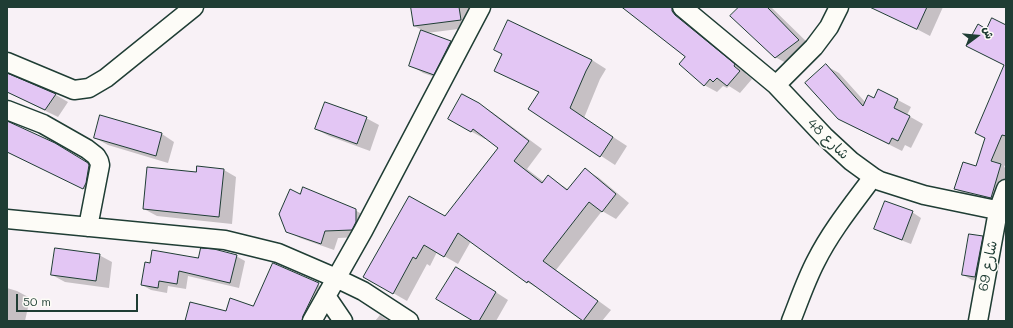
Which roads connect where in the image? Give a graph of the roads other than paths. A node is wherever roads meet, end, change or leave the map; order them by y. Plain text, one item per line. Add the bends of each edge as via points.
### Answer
1 (194, 7) edge
2 (481, 7) edge
3 (682, 7) edge
4 (839, 7) edge
5 (7, 62) edge
6 (776, 85) junction
7 (7, 110) edge
8 (877, 179) junction
9 (1006, 189) edge
10 (1002, 211) edge
11 (7, 219) edge
12 (88, 227) junction
13 (336, 278) junction
14 (326, 296) junction
15 (312, 321) edge
16 (343, 321) edge
17 (409, 321) edge
18 (791, 321) edge
19 (799, 321) edge
20 (978, 321) edge

1 - 5 street via 106,78 89,88 74,90
2 - 13 street
3 - 6 street, شارع 48
4 - 6 street via 829,28 814,47
6 - 8 street, شارع 48 via 824,136
7 - 12 street via 43,124 99,160
8 - 10 street, شارع 48 via 924,195
8 - 18 street via 831,235 816,260
8 - 19 street via 826,258
9 - 10 street, شارع 69
10 - 20 street, شارع 69
11 - 12 street
12 - 13 street via 225,240 278,253
13 - 14 street
13 - 17 street via 363,291
14 - 15 street
14 - 16 street

